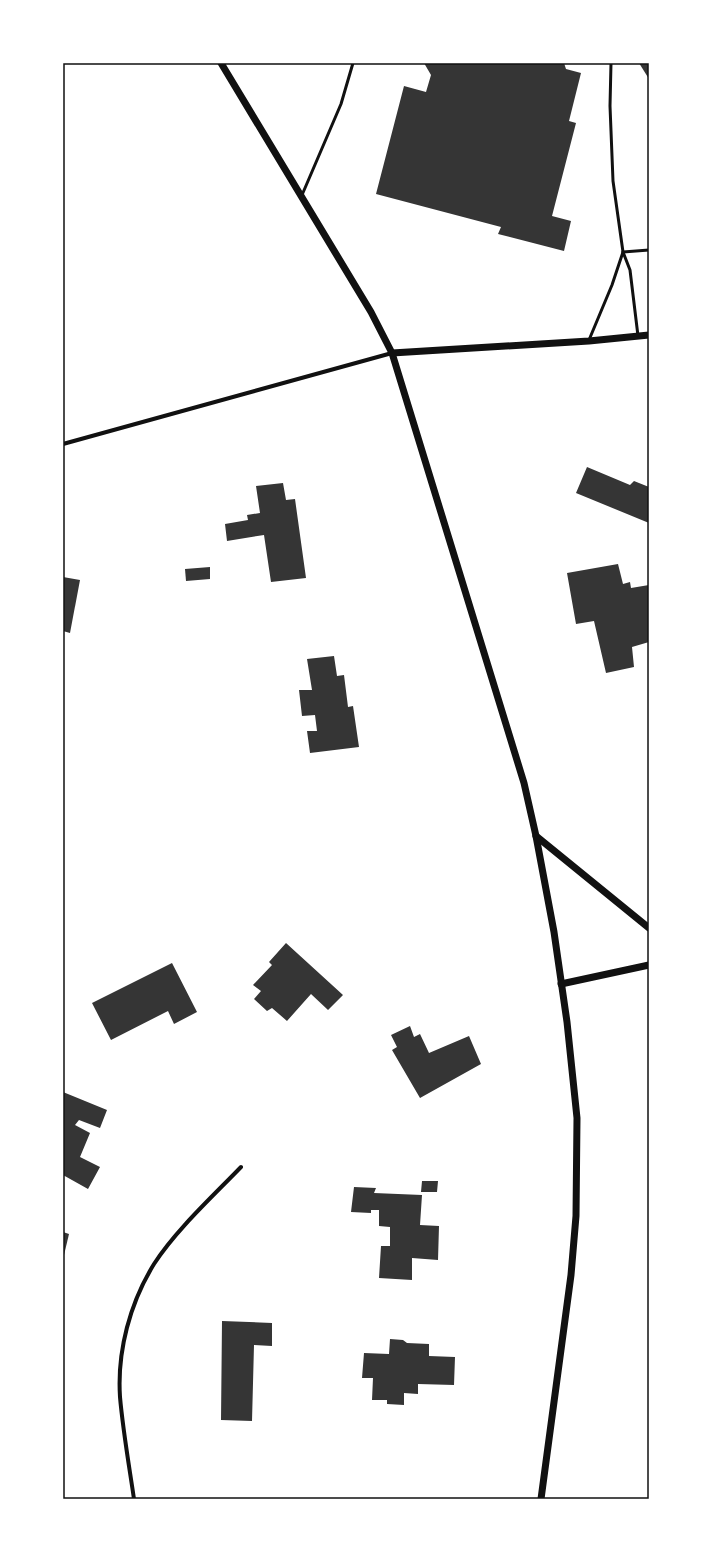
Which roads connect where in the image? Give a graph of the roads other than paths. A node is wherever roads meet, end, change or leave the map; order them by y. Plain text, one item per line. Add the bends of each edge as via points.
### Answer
1 (221, 63) edge
2 (352, 63) edge
3 (611, 63) edge
4 (301, 197) junction
5 (649, 250) edge
6 (623, 252) junction
7 (649, 335) edge
8 (638, 336) junction
9 (589, 341) junction
10 (392, 353) junction
11 (63, 444) edge
12 (536, 836) junction
13 (649, 928) edge
14 (649, 965) edge
15 (562, 984) junction
16 (241, 1167) dead end
17 (134, 1499) edge
18 (541, 1499) edge

1 - 4 street
2 - 4 lane via 341,104
3 - 6 lane via 613,181
4 - 10 street via 371,312
5 - 6 lane
6 - 8 lane via 630,270
6 - 9 lane
7 - 8 street
8 - 9 street
9 - 10 street
10 - 11 street
10 - 12 street via 524,783
12 - 13 street
12 - 15 street
14 - 15 street
15 - 18 street via 577,1118 576,1216 571,1275
16 - 17 street via 175,1236 154,1264 137,1298 127,1327 120,1365 120,1396

